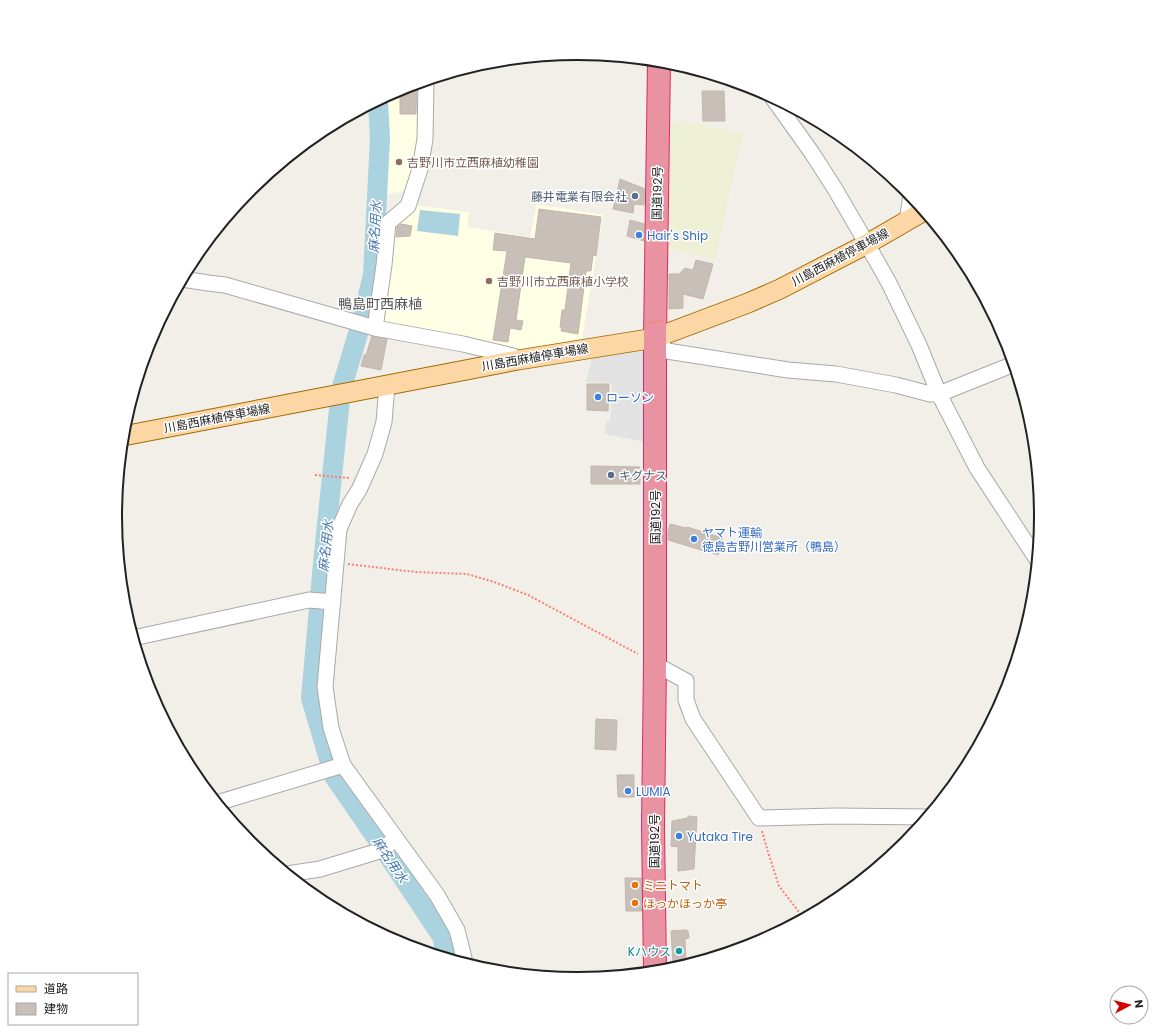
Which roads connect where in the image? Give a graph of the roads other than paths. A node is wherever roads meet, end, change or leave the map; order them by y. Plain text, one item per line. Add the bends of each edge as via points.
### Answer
1 (659, 67) edge
2 (426, 86) edge
3 (779, 106) edge
4 (910, 203) edge
5 (920, 213) edge
6 (907, 220) junction
7 (867, 244) junction
8 (188, 280) edge
9 (655, 327) junction
10 (373, 328) junction
11 (518, 360) junction
12 (1009, 366) edge
13 (387, 385) junction
14 (939, 394) junction
15 (130, 435) edge
16 (1033, 554) edge
17 (333, 602) junction
18 (139, 637) edge
19 (655, 664) junction
20 (344, 765) junction
21 (222, 801) edge
22 (922, 817) edge
23 (394, 840) junction
24 (294, 873) edge
25 (464, 958) edge
26 (655, 966) edge

1 - 9 highway, 国道192号
2 - 10 street via 425,139 420,169 408,206 388,224
3 - 7 street via 816,159
4 - 6 street
5 - 6 main road, 川島西麻植停車場線
6 - 7 main road, 川島西麻植停車場線
7 - 9 main road, 川島西麻植停車場線 via 748,303
7 - 14 street via 919,345
8 - 10 street via 225,284
9 - 11 main road, 川島西麻植停車場線
9 - 14 street via 667,351 788,370 836,374
9 - 19 highway, 国道192号
10 - 11 street via 463,344 513,356
11 - 13 main road, 川島西麻植停車場線
12 - 14 street
13 - 15 main road, 川島西麻植停車場線
13 - 17 street via 384,422 375,454 339,529
14 - 16 street via 976,468
17 - 18 street via 309,600
17 - 20 street via 325,687 331,728
19 - 22 street via 686,681 686,700 693,719 759,818
19 - 26 highway, 国道192号
20 - 21 street
20 - 23 street
23 - 24 street via 379,851 320,869
23 - 25 street via 437,896 457,930

